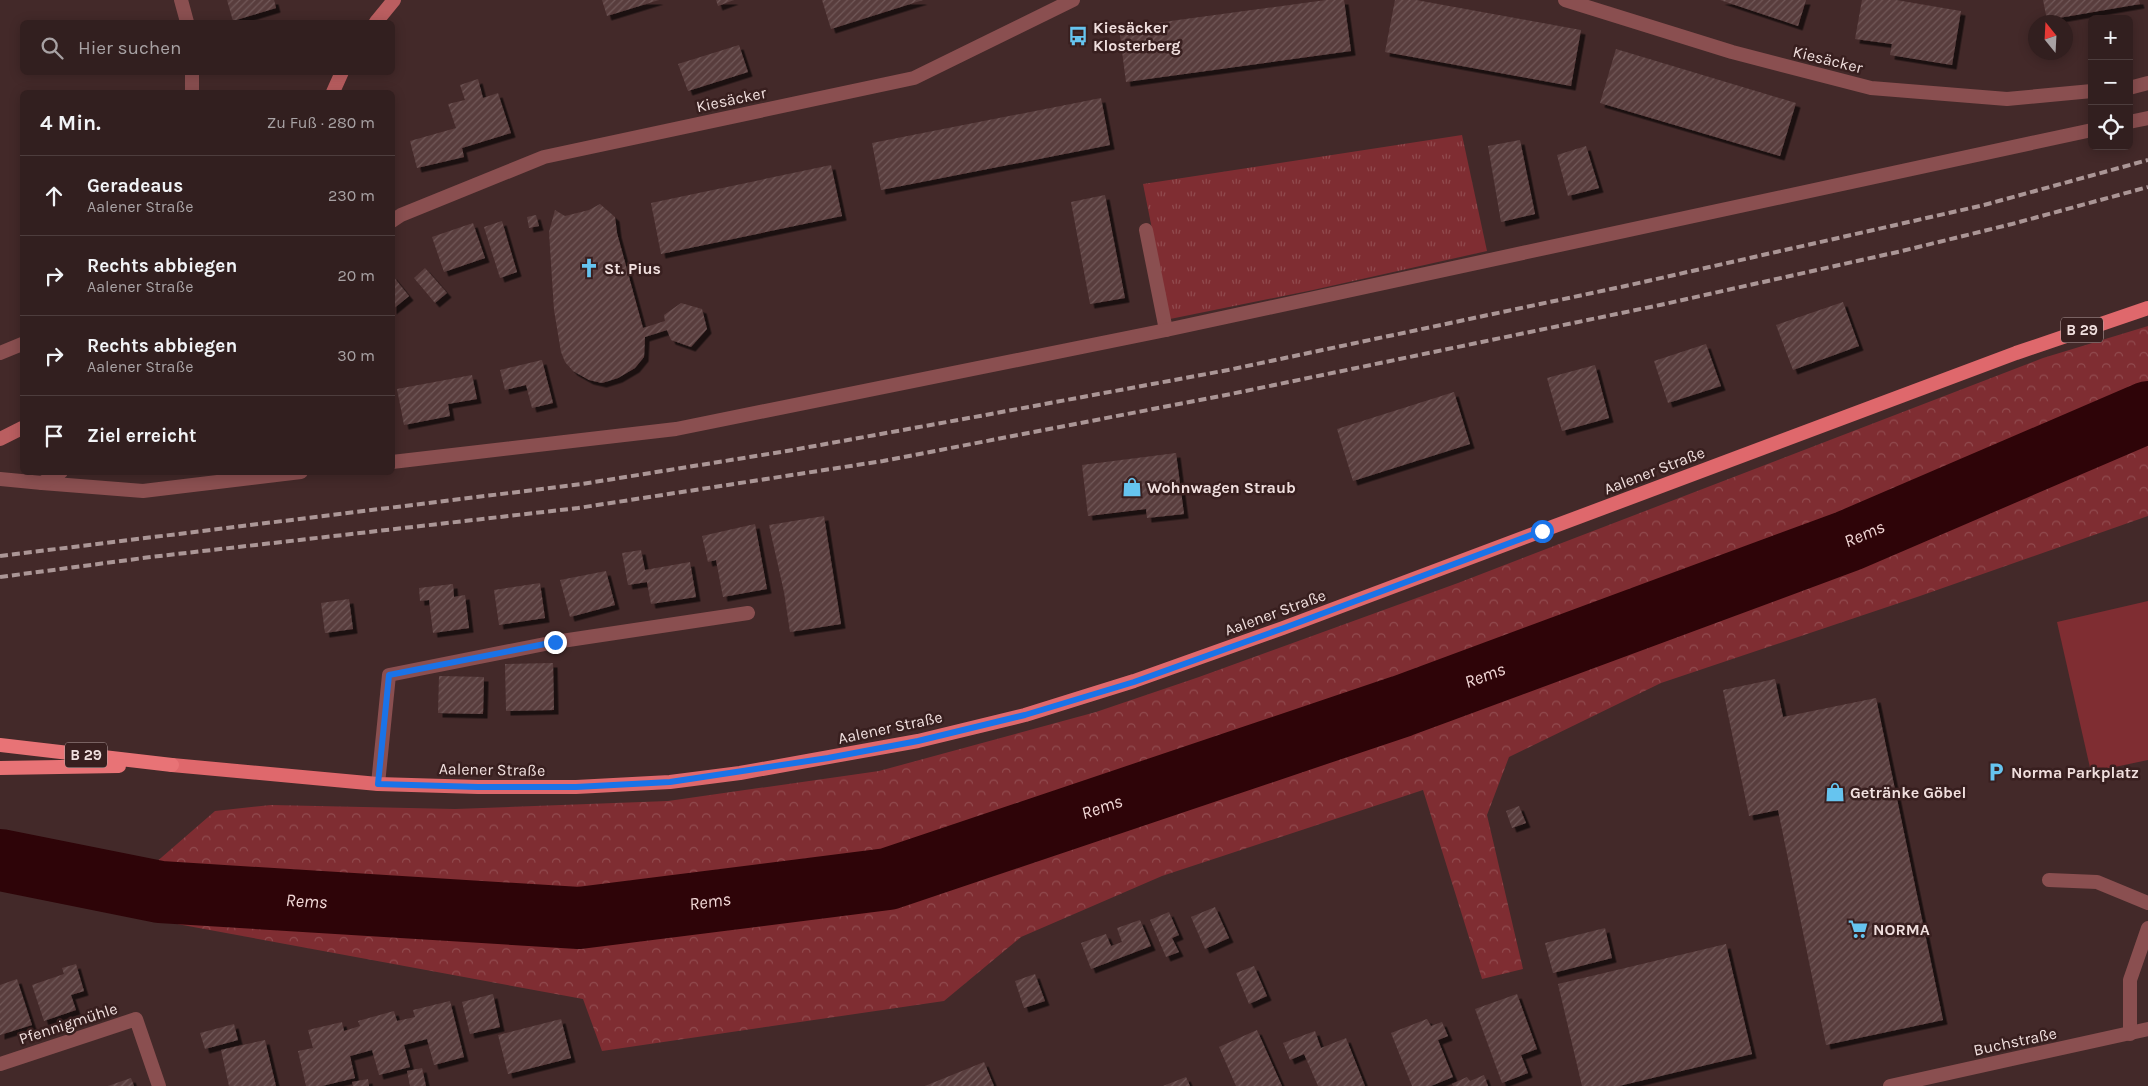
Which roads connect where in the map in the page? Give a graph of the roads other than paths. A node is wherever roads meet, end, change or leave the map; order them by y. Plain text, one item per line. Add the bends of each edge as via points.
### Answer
1 (180, 0) edge
2 (394, 0) edge
3 (1073, 0) edge
4 (1565, 0) edge
5 (186, 20) edge
6 (378, 20) edge
7 (192, 75) edge
8 (341, 75) edge
9 (2148, 83) edge
10 (2133, 87) edge
11 (192, 90) edge
12 (334, 90) edge
13 (2088, 91) edge
14 (2148, 118) edge
15 (2133, 121) edge
16 (2088, 131) edge
17 (395, 219) edge
18 (1146, 230) dead end
19 (2148, 308) edge
20 (1166, 330) junction
21 (20, 345) edge
22 (0, 353) edge
23 (20, 429) edge
24 (0, 440) edge
25 (395, 462) edge
26 (56, 475) edge
27 (276, 475) edge
28 (0, 479) edge
29 (42, 483) junction
30 (748, 613) dead end
31 (0, 745) edge
32 (172, 765) junction
33 (0, 768) edge
34 (378, 784) junction
35 (2049, 880) dead end
36 (2148, 903) edge
37 (2148, 928) edge
38 (2148, 1029) edge
39 (2130, 1034) junction
40 (0, 1064) edge
41 (159, 1086) edge
42 (1890, 1086) edge

1 - 5 street
2 - 6 main road
3 - 17 street, Kiesäcker via 914,78 544,157
4 - 13 street, Kiesäcker via 1732,52 1871,88 2007,99
7 - 11 street
8 - 12 main road
9 - 10 street
14 - 15 street
16 - 20 street
18 - 20 street
19 - 34 main road, Aalener Straße / B 29 via 2016,352 1284,628 1134,682 1025,715 918,741 828,758 670,782 576,787
20 - 25 street via 676,429
21 - 22 street
23 - 24 main road
26 - 29 street
27 - 29 street via 143,491
28 - 29 street
30 - 34 street via 555,642 389,675
31 - 32 highway, Aalener Straße / B 29
32 - 33 highway, B 29
32 - 34 main road, Aalener Straße / B 29
35 - 36 street via 2097,882
37 - 39 street via 2130,980
38 - 39 street, Buchstraße
39 - 42 street, Buchstraße
40 - 41 street, Pfennigmühle via 136,1018

